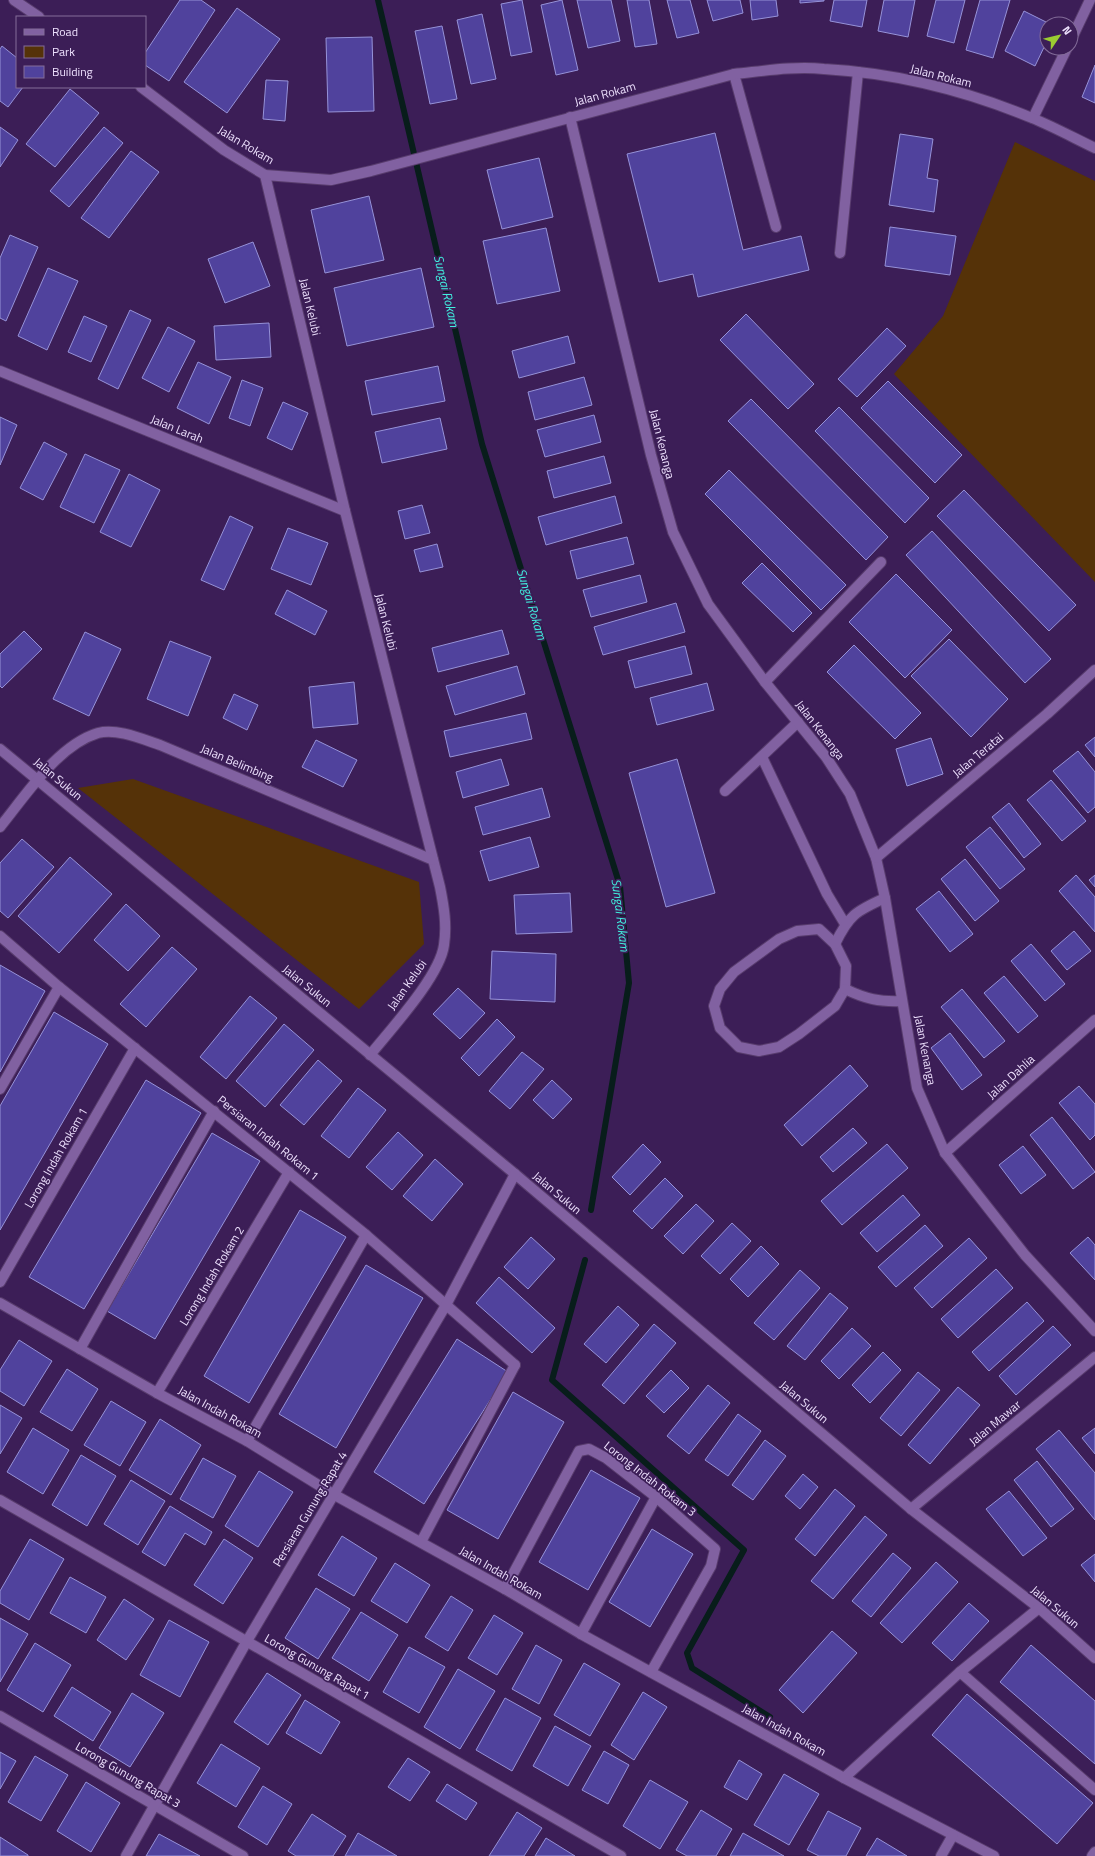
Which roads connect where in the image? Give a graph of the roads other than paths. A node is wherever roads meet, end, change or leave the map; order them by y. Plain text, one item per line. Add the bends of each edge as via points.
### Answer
1 (14, 0) edge
2 (1090, 0) edge
3 (38, 16) edge
4 (1079, 23) edge
5 (1063, 56) edge
6 (858, 72) junction
7 (734, 74) junction
8 (142, 88) edge
9 (570, 117) junction
10 (1033, 118) junction
11 (1095, 148) edge
12 (265, 175) junction
13 (776, 227) dead end
14 (840, 253) dead end
15 (0, 371) edge
16 (345, 511) junction
17 (881, 562) dead end
18 (1095, 670) edge
19 (765, 682) junction
20 (798, 722) junction
21 (0, 749) edge
22 (762, 757) junction
23 (38, 780) junction
24 (725, 791) dead end
25 (0, 827) edge
26 (876, 858) junction
27 (434, 860) junction
28 (884, 898) junction
29 (845, 924) junction
30 (0, 936) edge
31 (835, 944) junction
32 (59, 987) junction
33 (845, 989) junction
34 (902, 1001) junction
35 (1095, 1020) edge
36 (135, 1048) junction
37 (370, 1055) junction
38 (0, 1090) edge
39 (214, 1111) junction
40 (945, 1153) junction
41 (289, 1172) junction
42 (515, 1174) junction
43 (366, 1235) junction
44 (0, 1282) edge
45 (0, 1303) edge
46 (446, 1305) junction
47 (1095, 1331) edge
48 (80, 1349) junction
49 (1095, 1357) edge
50 (157, 1393) junction
51 (247, 1441) junction
52 (333, 1494) junction
53 (656, 1497) junction
54 (0, 1500) edge
55 (911, 1509) junction
56 (421, 1542) junction
57 (505, 1589) junction
58 (1039, 1608) junction
59 (581, 1634) junction
60 (247, 1641) junction
61 (1095, 1658) edge
62 (651, 1672) junction
63 (960, 1672) junction
64 (0, 1716) edge
65 (844, 1778) junction
66 (1095, 1790) edge
67 (155, 1806) junction
68 (953, 1835) junction
69 (1095, 1852) edge
70 (126, 1856) edge
71 (243, 1856) edge
72 (621, 1856) edge
73 (941, 1856) edge
74 (994, 1856) edge
75 (1092, 1856) edge

1 - 3 street
2 - 4 street
5 - 10 street
6 - 7 street, Jalan Rokam via 824,68 789,68
6 - 10 street, Jalan Rokam via 934,86
6 - 14 street
7 - 9 street, Jalan Rokam
7 - 13 street
8 - 12 street, Jalan Rokam via 224,150
9 - 12 street, Jalan Rokam via 453,150 331,180
9 - 19 street, Jalan Kenanga via 649,447 673,532 708,604
10 - 11 street, Jalan Rokam
12 - 16 street, Jalan Kelubi
15 - 16 street, Jalan Larah
16 - 27 street, Jalan Kelubi
17 - 19 street
18 - 26 street, Jalan Teratai via 1047,714
19 - 20 street, Jalan Kenanga
20 - 22 street
20 - 26 street, Jalan Kenanga via 826,757 850,794
21 - 23 street, Jalan Sukun
22 - 24 street
22 - 29 street via 827,894
23 - 25 street, Jalan Belimbing
23 - 27 street, Jalan Belimbing via 69,747 99,733 127,734 160,745
23 - 37 street, Jalan Sukun
26 - 28 street, Jalan Kenanga
27 - 37 street, Jalan Kelubi via 446,920 444,946 434,973
28 - 29 street via 861,909
28 - 34 street, Jalan Kenanga
29 - 31 street
30 - 32 street, Persiaran Indah Rokam 1
31 - 33 street via 846,966
31 - 33 street via 818,929 797,931 778,939 734,972 720,989 714,1006 720,1028 739,1047 759,1051 779,1047 800,1034 835,1006
32 - 36 street, Persiaran Indah Rokam 1
32 - 38 street
33 - 34 street via 863,998 884,1002
34 - 40 street, Jalan Kenanga via 917,1088
35 - 40 street, Jalan Dahlia
36 - 39 street, Persiaran Indah Rokam 1
36 - 44 street, Lorong Indah Rokam 1
37 - 42 street, Jalan Sukun
39 - 41 street, Persiaran Indah Rokam 1
39 - 48 street
40 - 47 street, Jalan Kenanga via 1026,1255
41 - 43 street, Persiaran Indah Rokam 1
41 - 50 street, Lorong Indah Rokam 2
42 - 46 street, Persiaran Gunung Rapat 4
42 - 55 street, Jalan Sukun
43 - 46 street, Persiaran Indah Rokam 1
43 - 51 street
45 - 48 street, Jalan Indah Rokam
46 - 52 street, Persiaran Gunung Rapat 4
46 - 56 street, Persiaran Indah Rokam 1 via 515,1365
48 - 50 street, Jalan Indah Rokam
49 - 55 street, Jalan Mawar
50 - 51 street, Jalan Indah Rokam
51 - 52 street, Jalan Indah Rokam
52 - 56 street, Jalan Indah Rokam
52 - 60 street, Persiaran Gunung Rapat 4
53 - 57 street, Lorong Indah Rokam 3 via 606,1458 589,1449 579,1451
53 - 59 street
53 - 62 street, Lorong Indah Rokam 3 via 716,1549 711,1566
54 - 60 street, Lorong Gunung Rapat 1
55 - 58 street, Jalan Sukun
56 - 57 street, Jalan Indah Rokam
57 - 59 street, Jalan Indah Rokam
58 - 61 street, Jalan Sukun
58 - 63 street
59 - 62 street, Jalan Indah Rokam
60 - 67 street, Persiaran Gunung Rapat 4
60 - 72 street, Lorong Gunung Rapat 1
62 - 65 street, Jalan Indah Rokam
63 - 65 street
63 - 66 street
64 - 67 street, Lorong Gunung Rapat 3
65 - 68 street, Jalan Indah Rokam
67 - 70 street, Persiaran Gunung Rapat 4
67 - 71 street, Lorong Gunung Rapat 3
68 - 73 street
68 - 74 street, Jalan Indah Rokam
69 - 75 street

